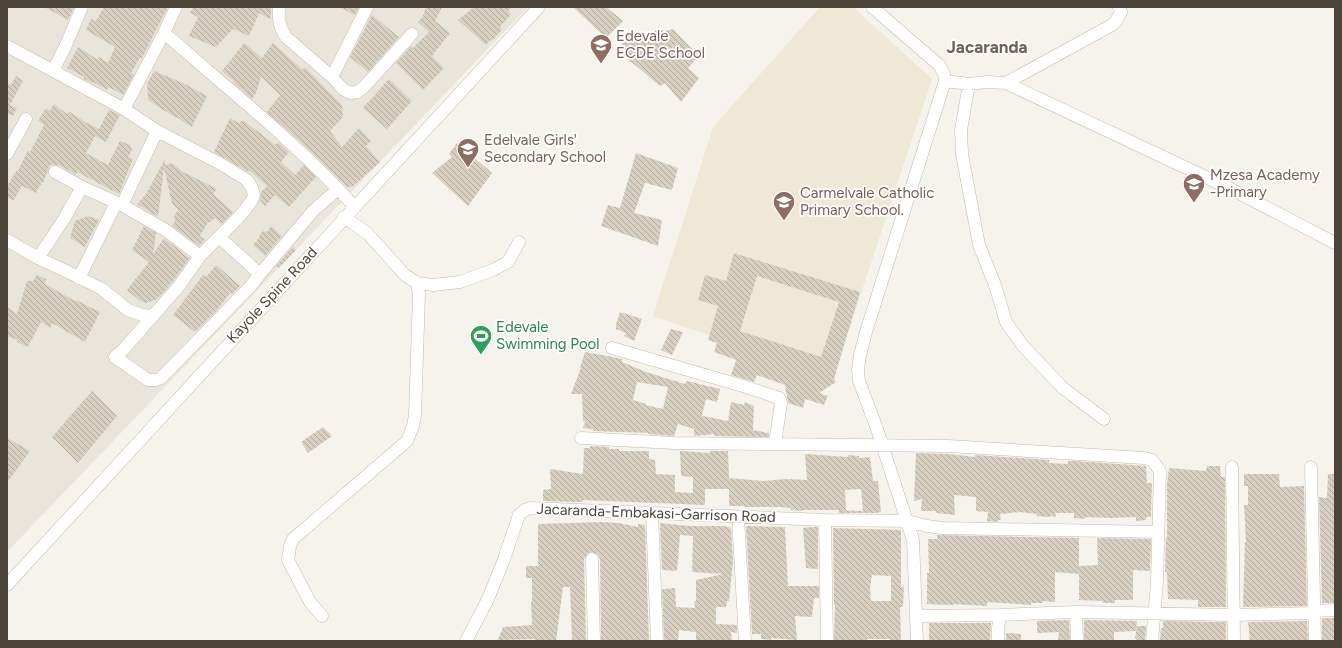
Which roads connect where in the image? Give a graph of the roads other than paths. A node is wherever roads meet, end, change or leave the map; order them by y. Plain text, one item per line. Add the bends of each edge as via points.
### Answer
1 (82, 7) edge
2 (176, 7) edge
3 (279, 7) edge
4 (367, 7) edge
5 (538, 7) edge
6 (872, 7) edge
7 (1119, 7) edge
8 (164, 33) junction
9 (412, 34) dead end
10 (7, 46) edge
11 (53, 71) junction
12 (332, 77) junction
13 (945, 81) junction
14 (1006, 83) junction
15 (969, 84) junction
16 (124, 109) junction
17 (26, 119) dead end
18 (157, 131) junction
19 (7, 154) edge
20 (55, 172) dead end
21 (82, 187) junction
22 (338, 189) junction
23 (119, 204) junction
24 (354, 206) junction
25 (344, 217) junction
26 (219, 237) junction
27 (7, 240) edge
28 (519, 242) dead end
29 (1335, 243) edge
30 (200, 256) junction
31 (38, 258) junction
32 (260, 274) junction
33 (79, 278) junction
34 (417, 283) junction
35 (152, 316) junction
36 (612, 348) dead end
37 (1104, 419) dead end
38 (581, 438) dead end
39 (775, 444) junction
40 (882, 444) junction
41 (1232, 467) dead end
42 (1311, 467) dead end
43 (652, 513) junction
44 (738, 517) junction
45 (825, 520) junction
46 (908, 521) junction
47 (1158, 532) junction
48 (592, 559) dead end
49 (7, 585) edge
50 (1335, 610) edge
51 (1076, 612) junction
52 (1314, 612) junction
53 (1153, 614) junction
54 (1000, 615) junction
55 (1233, 615) junction
56 (322, 616) dead end
57 (917, 616) junction
58 (466, 641) edge
59 (594, 641) edge
60 (657, 641) edge
61 (745, 641) edge
62 (827, 641) edge
63 (917, 641) edge
64 (998, 641) edge
65 (1077, 641) edge
66 (1152, 641) edge
67 (1234, 641) edge
68 (1314, 641) edge

1 - 11 street
2 - 8 street
3 - 12 street via 278,18 286,36
4 - 12 street
5 - 24 street, Kayole Spine Road
6 - 13 street via 939,65
7 - 14 street via 1121,12 1112,25
8 - 16 street
8 - 22 street via 268,123
9 - 12 street via 357,92 344,90
10 - 11 street
11 - 16 street
13 - 15 street
13 - 40 street via 860,355 859,381
14 - 15 street
14 - 29 street via 1229,188
15 - 37 street via 961,130 962,154 979,245 1006,322 1023,346 1063,388
16 - 18 street
17 - 19 street
18 - 23 street
18 - 26 street via 247,180 252,188 252,200
20 - 21 street
21 - 23 street
21 - 31 street
22 - 24 street
22 - 32 street via 313,211
23 - 30 street via 167,231
23 - 33 street
24 - 25 street, Kayole Spine Road
25 - 34 street via 367,233 405,275
25 - 49 street, Kayole Spine Road
26 - 30 street
26 - 32 street
27 - 31 street
28 - 34 street via 508,262 493,270 460,282 433,285
30 - 35 street
31 - 33 street
32 - 35 street via 161,378 151,381 115,357
33 - 35 street via 102,290 128,310
34 - 56 street via 415,415 407,441 333,503 293,539 290,546 288,560 310,602
36 - 39 street via 779,398 781,403
38 - 39 street via 674,443
39 - 40 street
40 - 46 street
40 - 47 street via 955,446 1152,460 1160,471
41 - 55 street
42 - 52 street
43 - 44 street, Jacaranda-Embakasi-Garrison Road
43 - 58 street, Jacaranda-Embakasi-Garrison Road via 530,508 525,510 519,515 488,599
43 - 60 street
44 - 45 street, Jacaranda-Embakasi-Garrison Road
44 - 61 street
45 - 46 street, Jacaranda-Embakasi-Garrison Road
45 - 62 street
46 - 47 street, Jacaranda-Embakasi-Garrison Road via 942,528
46 - 57 street via 913,540
47 - 53 street via 1157,582
48 - 59 street
50 - 52 street
51 - 53 street
51 - 54 street
51 - 65 street
52 - 55 street
52 - 68 street
53 - 55 street
53 - 66 street
54 - 57 street
54 - 64 street
55 - 67 street
57 - 63 street

